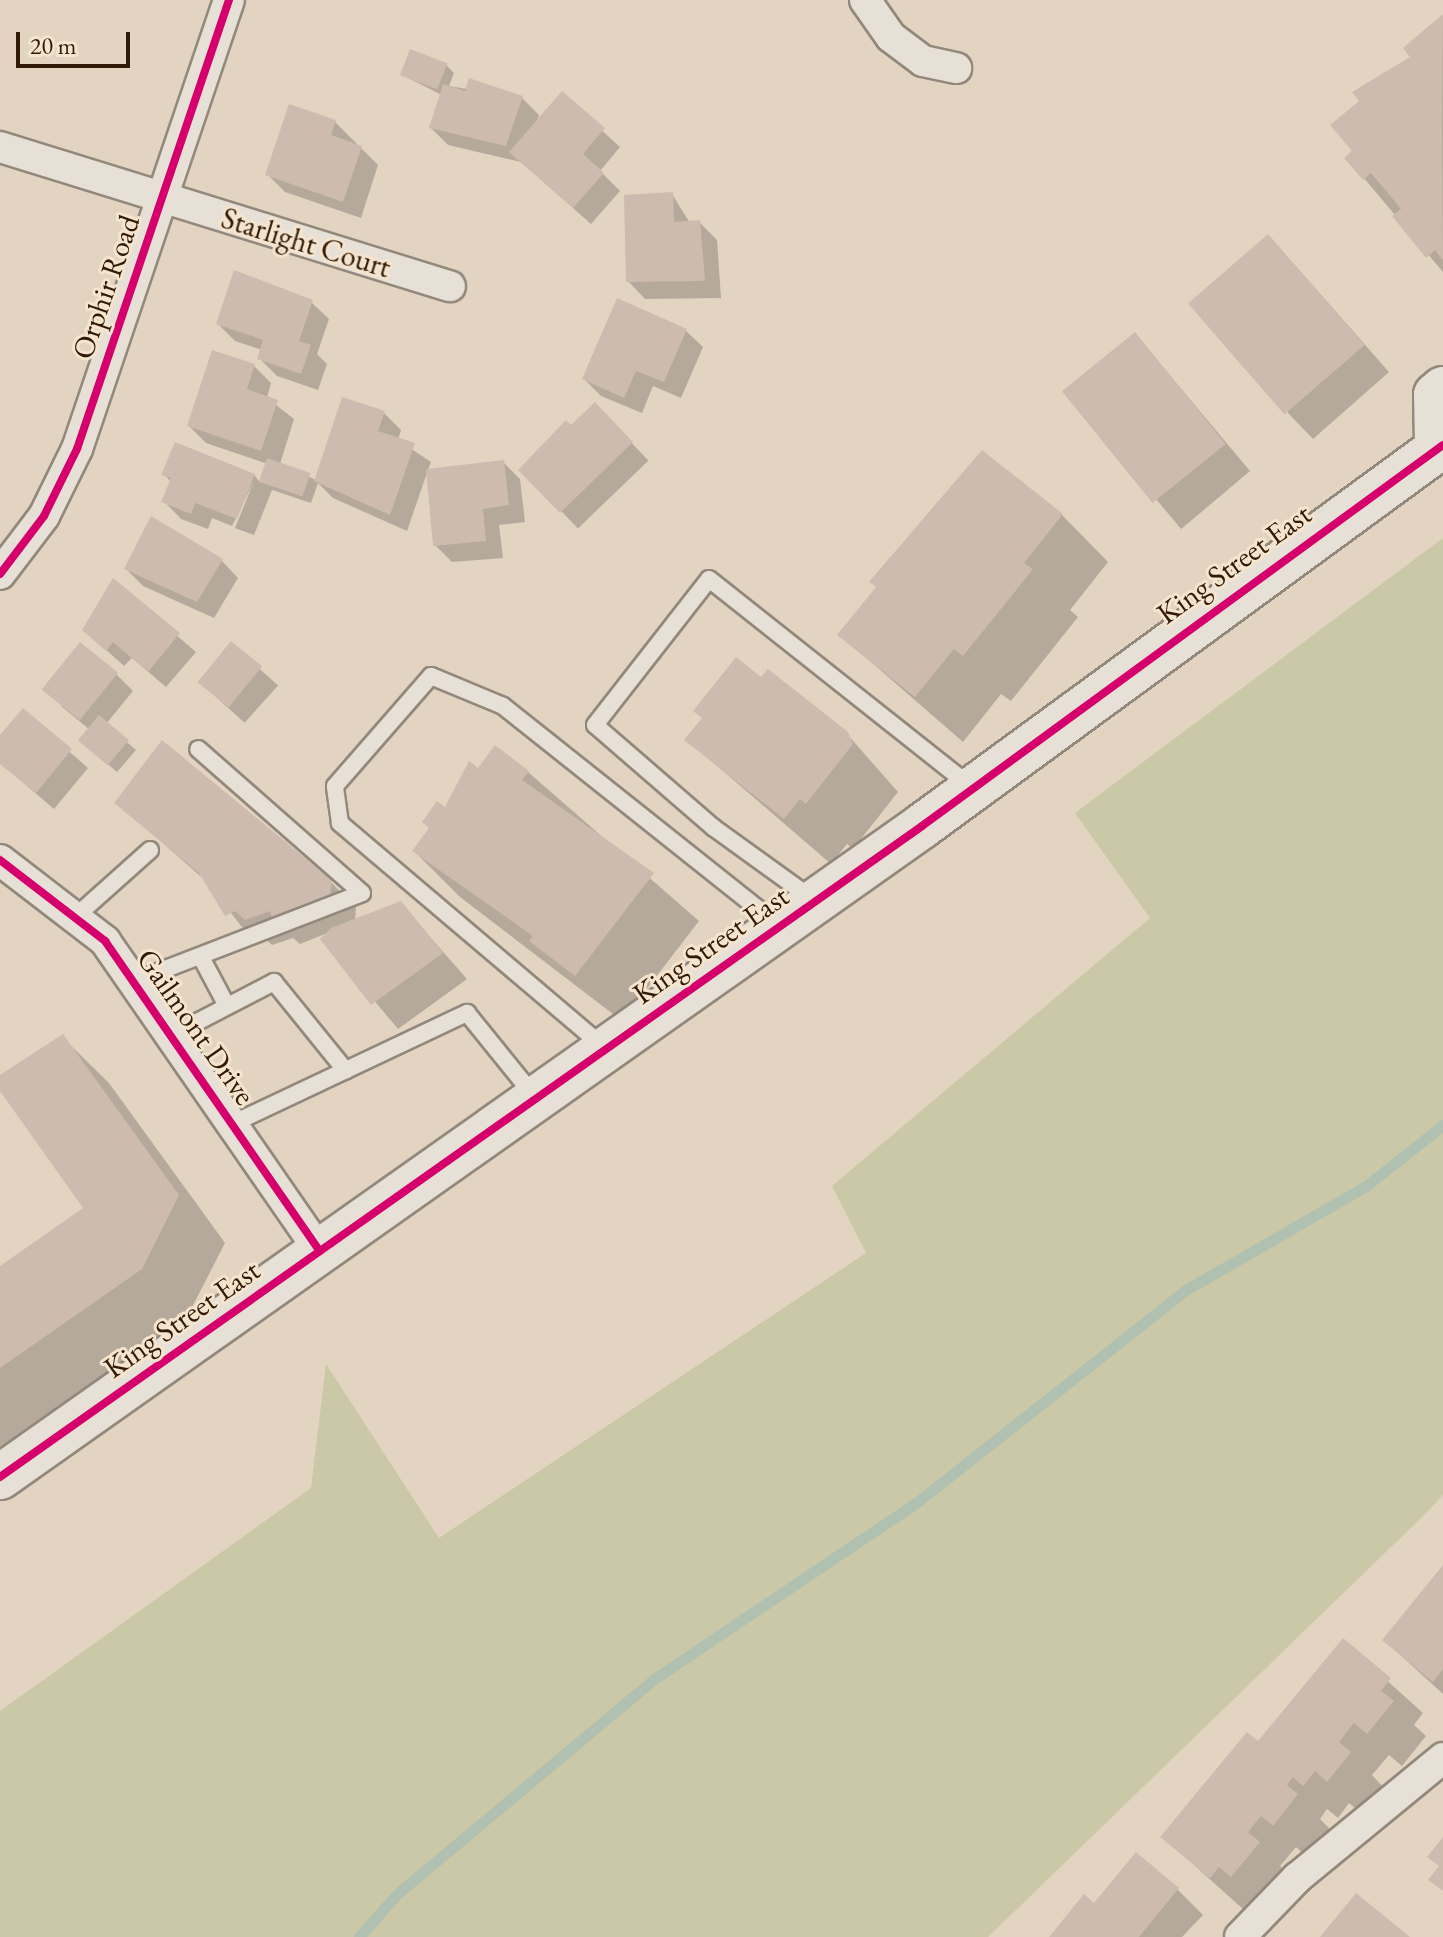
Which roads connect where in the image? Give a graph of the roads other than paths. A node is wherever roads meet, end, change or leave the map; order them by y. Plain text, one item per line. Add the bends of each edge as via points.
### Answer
1 (229, 0) edge
2 (865, 0) edge
3 (956, 68) dead end
4 (0, 147) edge
5 (161, 199) junction
6 (450, 286) dead end
7 (1443, 389) edge
8 (1440, 446) edge
9 (0, 574) edge
10 (198, 749) dead end
11 (971, 787) junction
12 (150, 850) dead end
13 (0, 860) edge
14 (815, 901) junction
15 (74, 918) junction
16 (779, 926) junction
17 (202, 959) junction
18 (137, 980) junction
19 (227, 1006) junction
20 (174, 1034) junction
21 (606, 1049) junction
22 (346, 1071) junction
23 (536, 1099) junction
24 (234, 1123) junction
25 (320, 1251) junction
26 (0, 1477) edge
27 (1443, 1758) edge
28 (1240, 1937) edge

1 - 5 street, Orphir Road
2 - 3 street via 891,37 923,61
4 - 5 street, Starlight Court
5 - 6 street, Starlight Court
5 - 9 street, Orphir Road via 77,449 44,516
7 - 8 main road, King Street East via 1436,395
8 - 11 main road, King Street East
10 - 17 lane via 362,893
11 - 14 main road, King Street East
11 - 14 lane via 709,579 595,725 714,828
12 - 15 lane
13 - 15 street, Gailmont Drive
14 - 16 main road, King Street East
15 - 18 street, Gailmont Drive
16 - 21 main road, King Street East
16 - 21 lane via 503,706 431,676 335,786 340,823
17 - 18 lane
17 - 19 lane
18 - 20 street, Gailmont Drive
19 - 20 lane
19 - 22 lane via 274,982
20 - 24 street, Gailmont Drive
21 - 23 main road, King Street East
22 - 23 lane via 467,1013
22 - 24 lane
23 - 25 main road, King Street East
24 - 25 street, Gailmont Drive
25 - 26 main road, King Street East
27 - 28 street via 1297,1878

